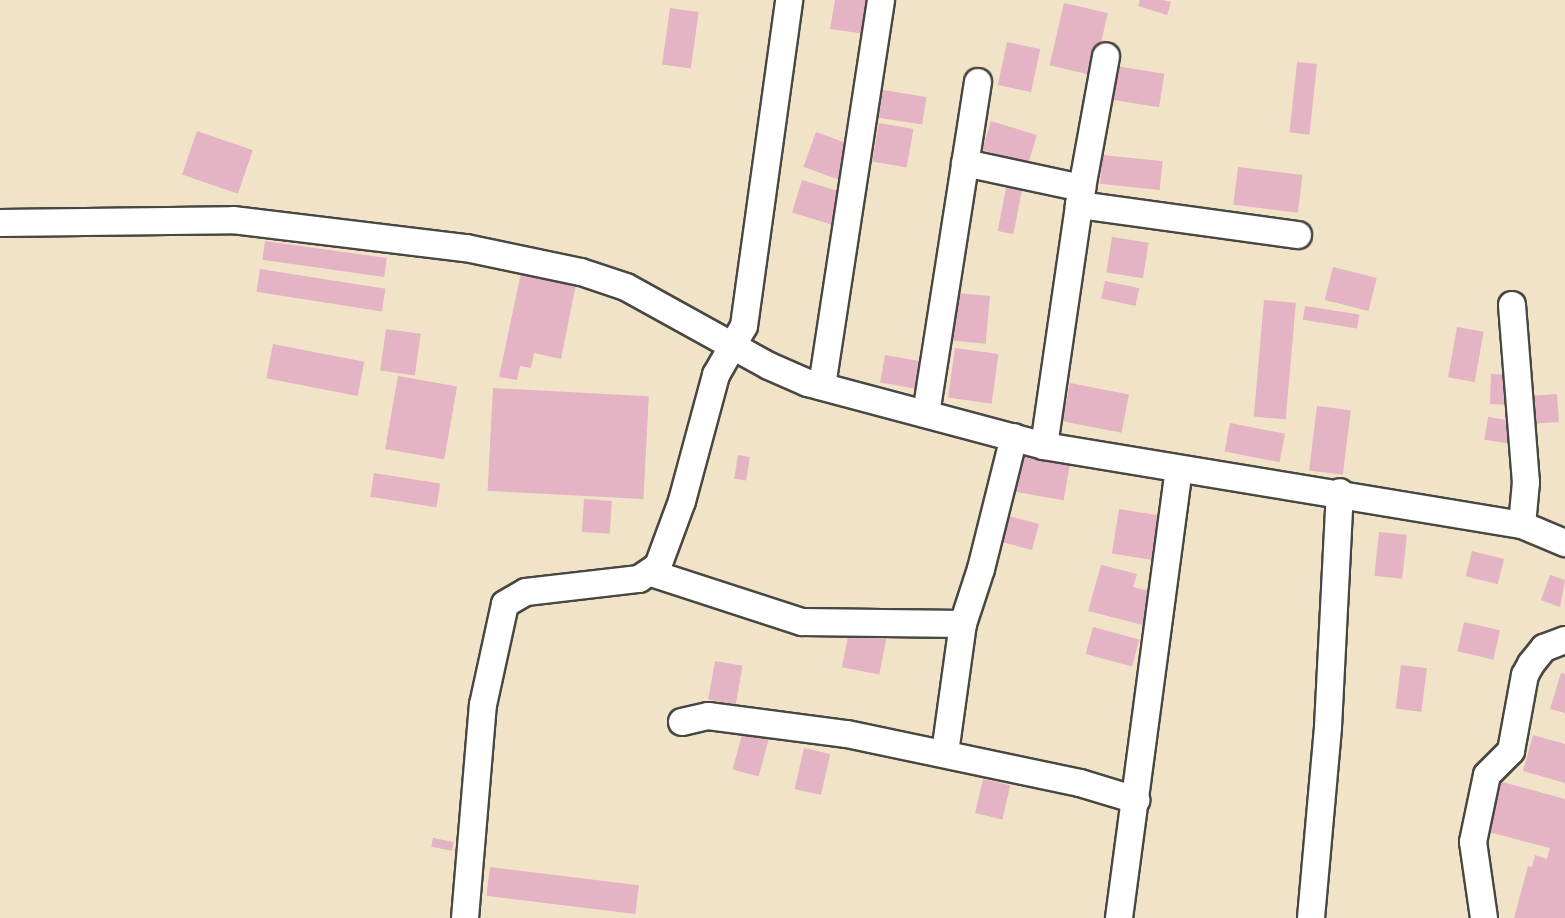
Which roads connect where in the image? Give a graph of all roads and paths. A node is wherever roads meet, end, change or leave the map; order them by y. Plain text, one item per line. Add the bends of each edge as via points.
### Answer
1 (789, 0) edge
2 (881, 0) edge
3 (1106, 56) dead end
4 (978, 82) dead end
5 (965, 164) junction
6 (1081, 196) junction
7 (0, 223) edge
8 (1299, 235) dead end
9 (1512, 305) dead end
10 (733, 347) junction
11 (822, 386) junction
12 (926, 414) junction
13 (1014, 437) junction
14 (1044, 446) junction
15 (1179, 470) junction
16 (1341, 492) junction
17 (1522, 525) junction
18 (1565, 543) edge
19 (651, 573) junction
20 (963, 624) junction
21 (1565, 640) edge
22 (682, 722) dead end
23 (945, 753) junction
24 (1136, 800) junction
25 (465, 918) edge
26 (1119, 918) edge
27 (1311, 918) edge
28 (1484, 918) edge

1 - 10 street via 756,256 744,326
2 - 11 street
3 - 6 street
4 - 5 street
5 - 6 street
5 - 12 street
6 - 8 street
6 - 14 street
7 - 10 street via 233,220 466,248 580,272 626,287
9 - 17 street via 1526,482
10 - 11 street
10 - 19 street via 716,375 682,501 658,566
11 - 12 street
12 - 13 street
13 - 14 street
13 - 20 street
14 - 15 street
15 - 16 street
15 - 24 street
16 - 17 street
16 - 27 street via 1328,738
17 - 18 street
19 - 20 street via 802,622
19 - 25 street via 639,579 526,592 505,604 483,705
20 - 23 street
21 - 28 street via 1544,648 1531,664 1525,675 1511,751 1487,775 1473,843
22 - 23 street via 708,716 847,734
23 - 24 street via 1080,783
24 - 26 street

